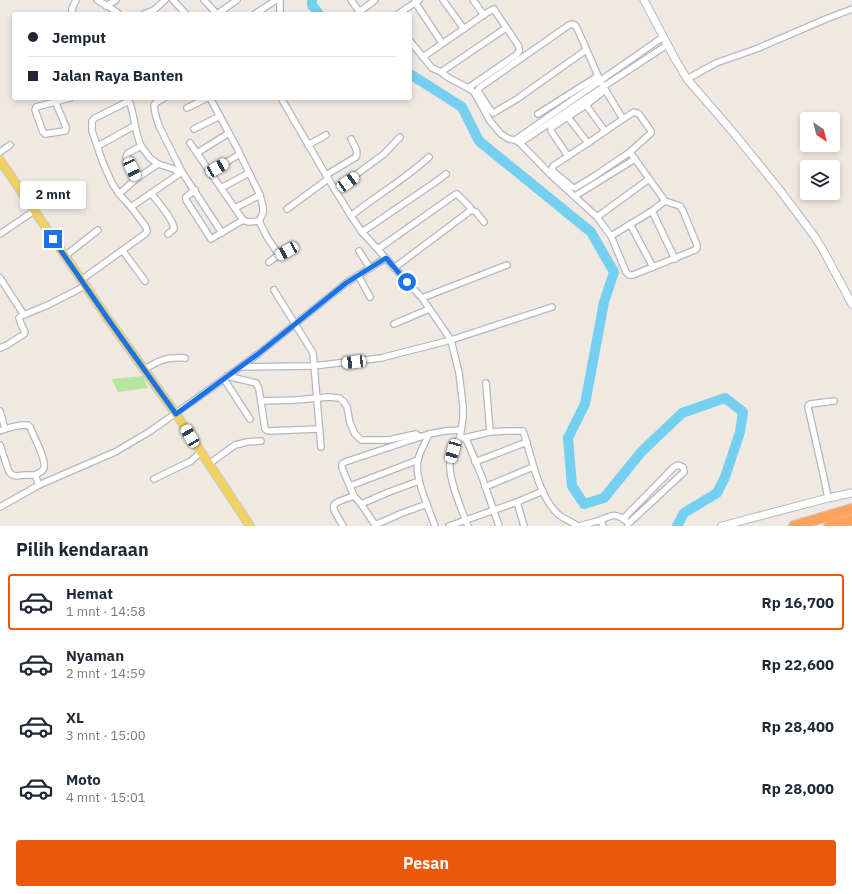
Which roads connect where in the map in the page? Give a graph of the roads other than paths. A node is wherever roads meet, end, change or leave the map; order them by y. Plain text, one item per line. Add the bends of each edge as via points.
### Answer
1 (76, 0) edge
2 (97, 0) edge
3 (116, 0) edge
4 (165, 0) edge
5 (173, 0) edge
6 (204, 0) edge
7 (237, 0) edge
8 (276, 0) edge
9 (280, 0) edge
10 (351, 0) edge
11 (375, 0) edge
12 (443, 0) edge
13 (473, 0) edge
14 (644, 0) edge
15 (417, 1) edge
16 (106, 6) junction
17 (852, 9) edge
18 (72, 12) edge
19 (116, 12) edge
20 (155, 12) edge
21 (184, 12) edge
22 (215, 12) edge
23 (220, 12) edge
24 (258, 12) edge
25 (280, 12) edge
26 (359, 12) edge
27 (361, 12) edge
28 (401, 12) edge
29 (484, 15) junction
30 (506, 28) junction
31 (464, 29) junction
32 (663, 37) junction
33 (412, 43) edge
34 (442, 43) junction
35 (667, 45) junction
36 (586, 50) junction
37 (644, 51) junction
38 (423, 57) junction
39 (649, 58) junction
40 (441, 72) junction
41 (610, 75) junction
42 (687, 79) junction
43 (613, 80) junction
44 (601, 83) junction
45 (468, 88) junction
46 (60, 100) edge
47 (127, 100) edge
48 (129, 100) edge
49 (160, 100) edge
50 (203, 100) edge
51 (211, 100) edge
52 (282, 100) edge
53 (55, 101) junction
54 (586, 105) junction
55 (187, 108) dead end
56 (538, 114) dead end
57 (220, 116) junction
58 (567, 116) junction
59 (623, 119) junction
60 (134, 126) junction
61 (194, 129) dead end
62 (605, 131) junction
63 (229, 133) junction
64 (326, 134) dead end
65 (400, 137) dead end
66 (351, 139) dead end
67 (518, 142) junction
68 (190, 143) dead end
69 (588, 143) junction
70 (10, 145) dead end
71 (308, 145) junction
72 (98, 146) junction
73 (141, 146) junction
74 (0, 152) edge
75 (630, 152) junction
76 (197, 153) junction
77 (240, 154) junction
78 (568, 156) junction
79 (429, 157) dead end
80 (635, 159) junction
81 (0, 160) edge
82 (158, 164) junction
83 (181, 172) junction
84 (210, 172) junction
85 (249, 173) junction
86 (446, 174) dead end
87 (327, 177) junction
88 (136, 179) junction
89 (649, 179) junction
90 (221, 188) junction
91 (194, 190) junction
92 (335, 190) junction
93 (151, 193) junction
94 (119, 194) junction
95 (260, 195) junction
96 (575, 196) junction
97 (665, 202) junction
98 (131, 207) junction
99 (235, 208) junction
100 (287, 209) dead end
101 (471, 210) junction
102 (652, 211) junction
103 (32, 212) junction
104 (351, 216) junction
105 (597, 217) junction
106 (243, 220) junction
107 (259, 221) junction
108 (484, 222) dead end
109 (630, 224) junction
110 (98, 230) dead end
111 (362, 232) junction
112 (222, 233) junction
113 (0, 234) edge
114 (168, 234) dead end
115 (611, 236) junction
116 (378, 249) junction
117 (123, 251) junction
118 (287, 251) dead end
119 (359, 251) dead end
120 (279, 255) junction
121 (65, 256) junction
122 (386, 258) junction
123 (675, 259) junction
124 (269, 262) dead end
125 (507, 265) dead end
126 (653, 267) junction
127 (370, 268) junction
128 (394, 268) junction
129 (358, 275) junction
130 (0, 278) edge
131 (144, 281) dead end
132 (83, 283) junction
133 (274, 290) dead end
134 (370, 297) dead end
135 (422, 298) junction
136 (852, 304) edge
137 (552, 307) dead end
138 (429, 309) junction
139 (24, 315) junction
140 (296, 324) junction
141 (394, 324) dead end
142 (450, 340) junction
143 (0, 348) edge
144 (185, 358) dead end
145 (313, 366) junction
146 (241, 367) junction
147 (144, 370) junction
148 (226, 378) junction
149 (486, 383) dead end
150 (317, 399) junction
151 (261, 401) junction
152 (834, 401) dead end
153 (0, 411) edge
154 (176, 414) junction
155 (250, 419) dead end
156 (319, 428) junction
157 (2, 430) edge
158 (461, 430) junction
159 (490, 432) junction
160 (429, 434) junction
161 (420, 437) junction
162 (462, 438) junction
163 (261, 441) dead end
164 (527, 442) junction
165 (0, 445) edge
166 (321, 446) dead end
167 (201, 452) junction
168 (418, 460) junction
169 (475, 462) junction
170 (209, 464) junction
171 (533, 467) junction
172 (35, 475) junction
173 (154, 479) dead end
174 (419, 482) junction
175 (39, 485) junction
176 (350, 486) junction
177 (485, 487) junction
178 (542, 491) junction
179 (852, 493) edge
180 (354, 496) junction
181 (828, 498) junction
182 (517, 502) junction
183 (361, 504) junction
184 (427, 504) junction
185 (0, 507) edge
186 (852, 509) edge
187 (493, 511) junction
188 (623, 519) junction
189 (465, 520) junction
190 (852, 520) edge
191 (568, 523) edge
192 (602, 523) edge
193 (376, 525) edge
194 (629, 525) edge
195 (250, 526) edge
196 (342, 526) edge
197 (435, 526) edge
198 (449, 526) edge
199 (468, 526) edge
200 (499, 526) edge
201 (524, 526) edge
202 (578, 526) edge
203 (722, 526) edge
204 (794, 526) edge
205 (829, 526) edge

1 - 18 street
2 - 16 street
3 - 16 street
4 - 20 street
5 - 21 street
6 - 22 street
7 - 23 street
8 - 24 street
9 - 25 street
10 - 26 street
11 - 27 street
12 - 31 street
13 - 29 street
14 - 32 street
15 - 28 street
15 - 34 street
16 - 19 street
17 - 42 street via 716,63
29 - 30 street via 491,10 496,11
29 - 31 street
30 - 40 street
30 - 45 street via 518,45 519,53
31 - 34 street
32 - 35 street
32 - 37 street
33 - 38 street
34 - 38 street
35 - 39 street
35 - 42 street
36 - 36 street via 493,113 478,91 569,25 576,26
36 - 44 street
37 - 39 street
37 - 41 street
38 - 40 street via 432,68
39 - 43 street
40 - 45 street
41 - 43 street
41 - 44 street
42 - 136 street via 779,189 815,237
43 - 44 street
44 - 54 street
44 - 56 street
44 - 59 street
44 - 67 street
45 - 67 street via 476,95 490,121 501,134
46 - 53 street
47 - 72 street via 92,121 92,131
48 - 60 street
49 - 83 street via 154,106 155,113
50 - 55 street
51 - 57 street
52 - 71 street
53 - 53 street via 35,108 44,134 66,130
54 - 58 street
54 - 62 street
57 - 61 street
57 - 63 street
58 - 69 street
58 - 78 street via 553,126 551,131
59 - 62 street
59 - 75 street via 634,112 637,113 651,131 649,136
60 - 72 street
60 - 73 street
62 - 69 street
63 - 76 street
63 - 77 street
64 - 71 street
65 - 92 street via 384,154
66 - 87 street via 357,150 356,157
67 - 96 street
68 - 76 street
69 - 78 street
70 - 74 street
71 - 87 street
72 - 94 street via 104,166
73 - 82 street
73 - 88 street via 126,156
75 - 78 street via 575,188 552,169 552,166
75 - 80 street
76 - 84 street
77 - 84 street
77 - 85 street
79 - 104 street via 418,168
80 - 89 street
80 - 96 street
81 - 103 main road
82 - 83 street
82 - 88 street
83 - 91 street
83 - 93 street
84 - 90 street
85 - 90 street
85 - 95 street
86 - 111 street
87 - 92 street
87 - 100 street
88 - 94 street
89 - 97 street
89 - 105 street
90 - 99 street
91 - 112 street
91 - 112 street via 186,200 209,238 211,240
92 - 104 street
93 - 98 street
93 - 114 street via 174,226
94 - 98 street
95 - 99 street
95 - 107 street via 263,213
96 - 105 street
97 - 102 street
97 - 123 street via 680,206 684,211 697,245 695,250
98 - 117 street via 147,231
99 - 106 street
101 - 108 street
101 - 116 street via 456,194
101 - 128 street
102 - 109 street
102 - 123 street
103 - 113 street
103 - 121 main road
104 - 111 street
105 - 115 street
106 - 107 street
106 - 112 street
107 - 120 street
109 - 115 street
109 - 126 street
110 - 121 street
111 - 116 street
115 - 126 street via 626,272 633,275
116 - 122 street
117 - 131 street
117 - 132 street
118 - 120 street
119 - 127 street
120 - 124 street
121 - 132 main road
122 - 127 street
122 - 128 street
123 - 126 street
125 - 135 street
127 - 129 street
128 - 135 street
129 - 134 street
129 - 140 street
130 - 139 street
132 - 139 street via 48,305
132 - 147 main road
133 - 140 street
135 - 138 street
137 - 142 street
138 - 141 street
138 - 142 street
139 - 143 street via 19,318 24,334
140 - 145 street via 313,353
140 - 146 street
142 - 145 street via 376,359
142 - 158 street via 459,373 463,418
144 - 147 street via 158,361
145 - 146 street
145 - 150 street
146 - 148 street
147 - 154 main road
148 - 151 street via 256,382
148 - 154 street
148 - 155 street
149 - 159 street
150 - 151 street
150 - 156 street
150 - 161 street via 339,398 344,402 350,423 360,440 388,440 416,434
151 - 156 street via 265,429 268,431
152 - 181 street via 810,404 808,407
153 - 157 street
154 - 167 main road
154 - 175 street via 115,452
156 - 166 street
157 - 172 street via 20,425 30,427 44,465 42,471
158 - 160 street
158 - 162 street
159 - 162 street
159 - 164 street via 523,431
160 - 161 street
160 - 168 street
161 - 176 street via 342,464
162 - 169 street via 467,441
162 - 189 street via 453,451 450,468
163 - 170 street via 240,443
164 - 169 street
164 - 171 street
165 - 172 street via 11,475
167 - 170 main road
167 - 173 street via 192,461
168 - 174 street
168 - 176 street
169 - 177 street
170 - 195 main road
171 - 177 street
171 - 178 street
172 - 175 street
174 - 183 street
174 - 184 street
175 - 185 street
176 - 180 street
177 - 187 street
178 - 182 street
178 - 191 street
179 - 181 street
180 - 183 street
180 - 196 street via 334,505 334,511
181 - 203 street
182 - 187 street
182 - 201 street
183 - 193 street
184 - 193 street
184 - 197 street
186 - 204 highway
187 - 189 street
187 - 200 street
188 - 192 street via 611,515
188 - 194 street
188 - 194 street via 674,467 683,467 684,472
189 - 198 street
189 - 199 street
190 - 205 highway
191 - 202 street
192 - 202 street

